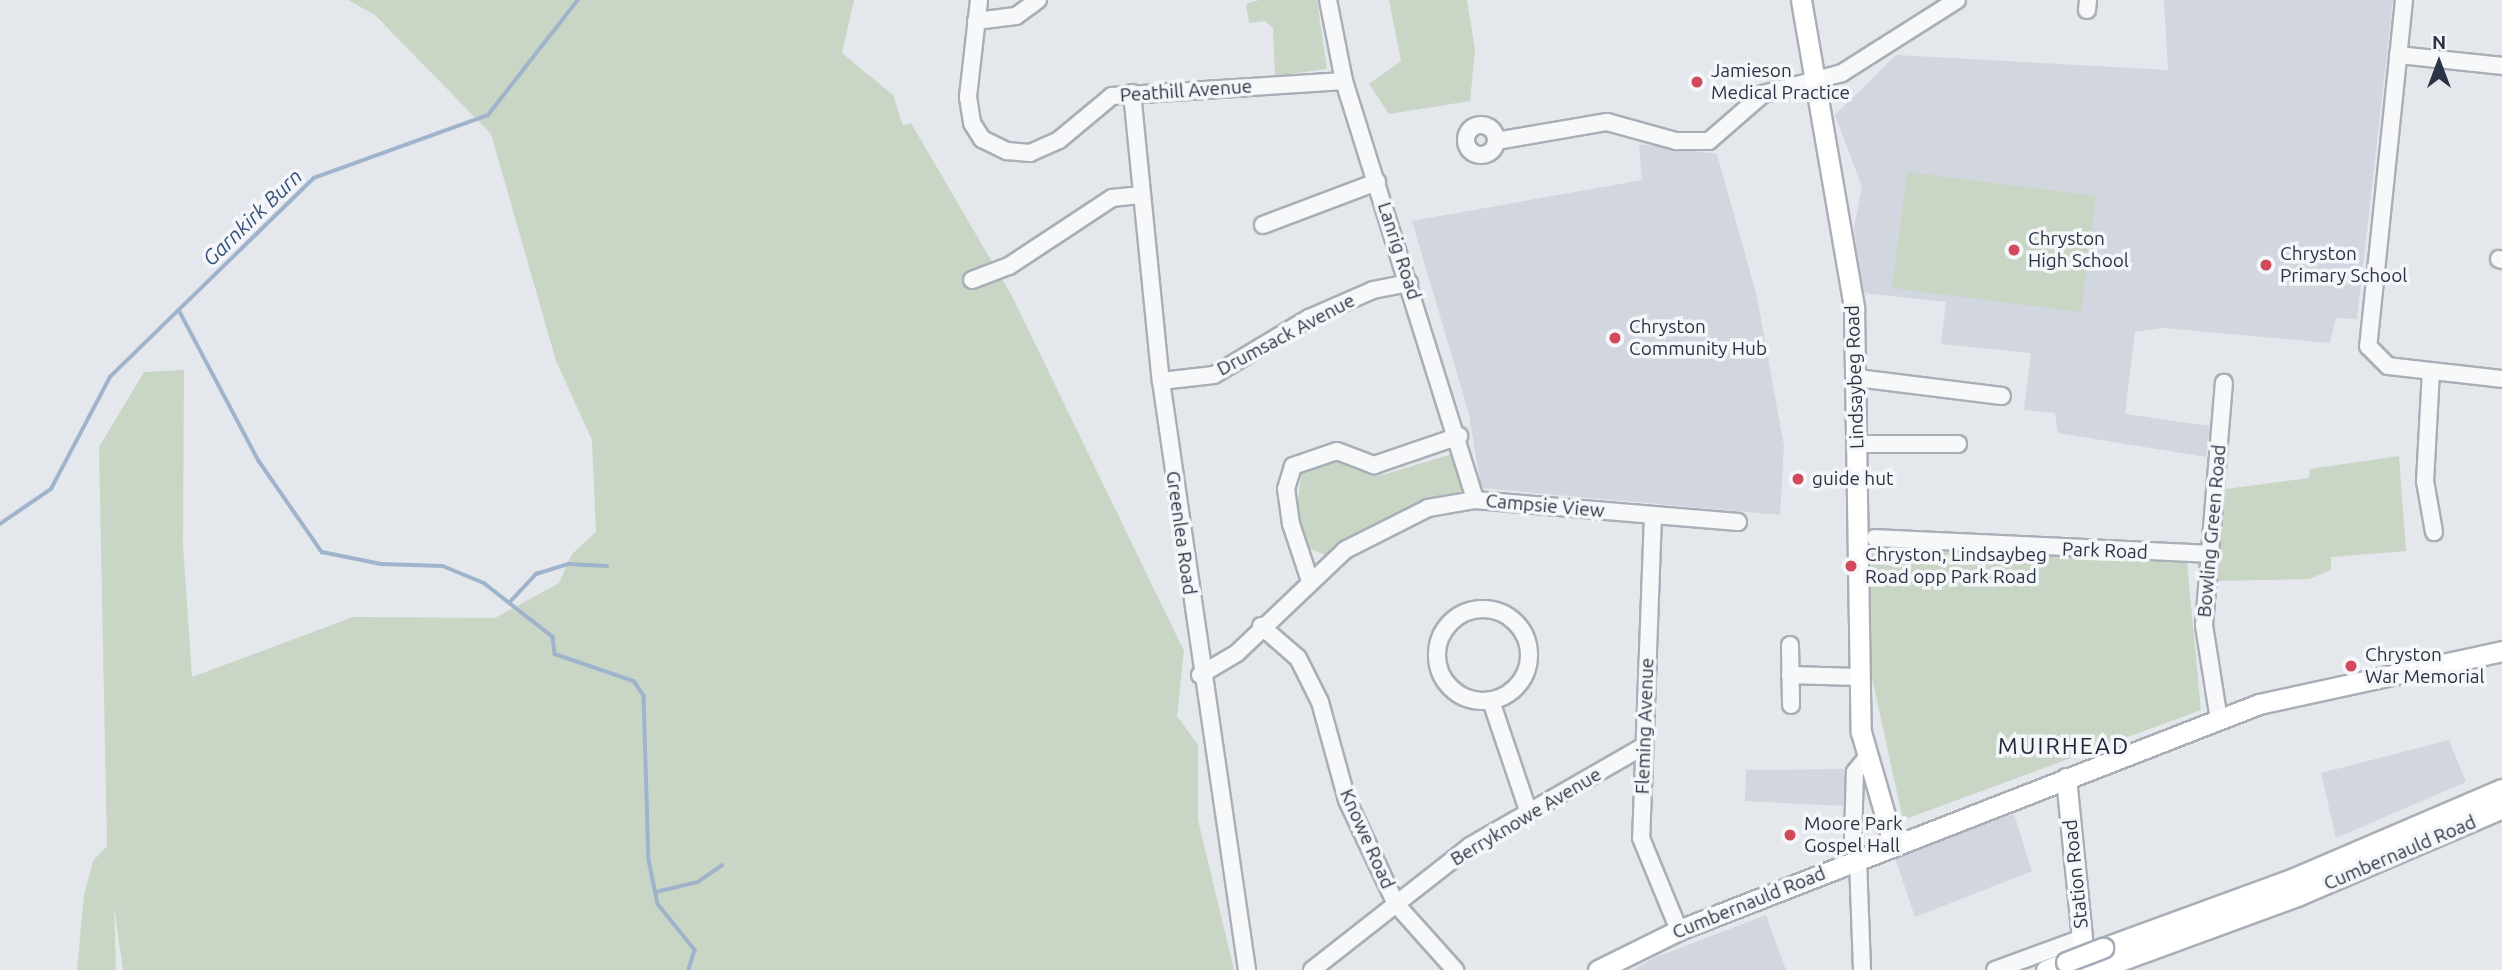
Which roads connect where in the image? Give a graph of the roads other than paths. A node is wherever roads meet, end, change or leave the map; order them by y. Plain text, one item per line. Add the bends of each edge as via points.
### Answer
1 (979, 0) edge
2 (1038, 0) edge
3 (1328, 0) edge
4 (1801, 0) edge
5 (2404, 0) edge
6 (1947, 3) edge
7 (976, 21) junction
8 (2398, 55) junction
9 (2502, 66) edge
10 (1344, 81) junction
11 (1818, 81) junction
12 (1132, 93) junction
13 (1496, 141) dead end
14 (1377, 181) junction
15 (1142, 195) junction
16 (1263, 225) dead end
17 (972, 279) dead end
18 (1409, 283) junction
19 (2431, 371) junction
20 (1857, 378) junction
21 (2502, 379) edge
22 (1161, 381) junction
23 (2224, 383) dead end
24 (2002, 396) dead end
25 (1459, 436) junction
26 (1857, 444) junction
27 (1958, 444) dead end
28 (1475, 500) junction
29 (1653, 515) junction
30 (1738, 522) dead end
31 (2434, 532) dead end
32 (1875, 538) dead end
33 (2210, 554) junction
34 (1310, 581) junction
35 (1261, 626) junction
36 (1790, 645) dead end
37 (2502, 651) edge
38 (1200, 675) junction
39 (1790, 675) junction
40 (1857, 677) junction
41 (1492, 701) junction
42 (1791, 705) dead end
43 (2219, 720) junction
44 (1644, 746) junction
45 (1867, 757) junction
46 (2066, 778) junction
47 (2502, 789) edge
48 (2502, 808) edge
49 (1529, 813) junction
50 (1857, 829) dead end
51 (1894, 846) junction
52 (1857, 860) junction
53 (1396, 904) junction
54 (1679, 930) junction
55 (2082, 938) junction
56 (2101, 961) edge
57 (1247, 970) edge
58 (1312, 970) edge
59 (1455, 970) edge
60 (1598, 970) edge
61 (1862, 970) edge
62 (1995, 970) edge
63 (2046, 970) edge
64 (2085, 970) edge

1 - 7 street, Peathill Avenue
2 - 7 street via 995,23
3 - 10 street, Lanrig Road
4 - 11 main road, Lindsaybeg Road
5 - 8 street
6 - 11 street via 1842,73
7 - 12 street, Peathill Avenue via 968,97 982,139 1030,153 1059,140 1093,106
8 - 9 street
8 - 19 street via 2368,346 2388,366
10 - 12 street, Peathill Avenue
10 - 14 street, Lanrig Road
11 - 13 street via 1763,94 1709,141 1676,141 1607,122
11 - 20 main road, Lindsaybeg Road via 1854,308
12 - 15 street, Greenlea Road
14 - 16 street
14 - 18 street, Lanrig Road
15 - 17 street via 1112,198 1009,265
15 - 22 street, Greenlea Road
18 - 22 street, Drumsack Avenue via 1310,318 1214,375
18 - 25 street, Lanrig Road
19 - 21 street
19 - 31 street via 2425,481
20 - 24 street
20 - 26 main road, Lindsaybeg Road
22 - 38 street, Greenlea Road
23 - 33 street, Bowling Green Road
25 - 28 street, Lanrig Road
25 - 34 street via 1374,466 1338,451 1293,466 1286,489 1291,524
26 - 27 street
26 - 40 main road, Lindsaybeg Road
28 - 29 street, Campsie View
28 - 34 street, Campsie View via 1428,508 1345,550
29 - 30 street, Campsie View
29 - 44 street, Fleming Avenue
32 - 33 street, Park Road
33 - 43 street, Bowling Green Road via 2204,625
34 - 35 street, Campsie View
35 - 38 street, Campsie View via 1237,653
35 - 53 street, Knowe Road via 1298,658 1320,702 1347,800
36 - 39 street
37 - 43 main road, Cumbernauld Road via 2259,705
38 - 57 street, Greenlea Road
39 - 40 street
39 - 42 street
40 - 45 main road, Lindsaybeg Road
41 - 41 street via 1460,695 1438,665 1444,631 1469,611 1496,610 1517,622 1530,653 1518,687
41 - 49 street
43 - 46 main road, Cumbernauld Road
44 - 49 street, Berryknowe Avenue
44 - 54 street, Fleming Avenue via 1641,838
45 - 50 street, Lindsaybeg Road via 1855,772
45 - 51 main road, Lindsaybeg Road
46 - 51 main road, Cumbernauld Road
46 - 55 main road, Station Road
47 - 56 main road
48 - 56 main road, Cumbernauld Road via 2297,896
49 - 53 street, Berryknowe Avenue via 1470,846
51 - 52 main road, Cumbernauld Road
52 - 54 main road, Cumbernauld Road
52 - 61 street
53 - 58 street, Berryknowe Avenue
53 - 59 street, Knowe Road
54 - 60 main road, Cumbernauld Road
55 - 62 street
55 - 64 main road, Station Road
56 - 63 main road, bridge via 2066,962

